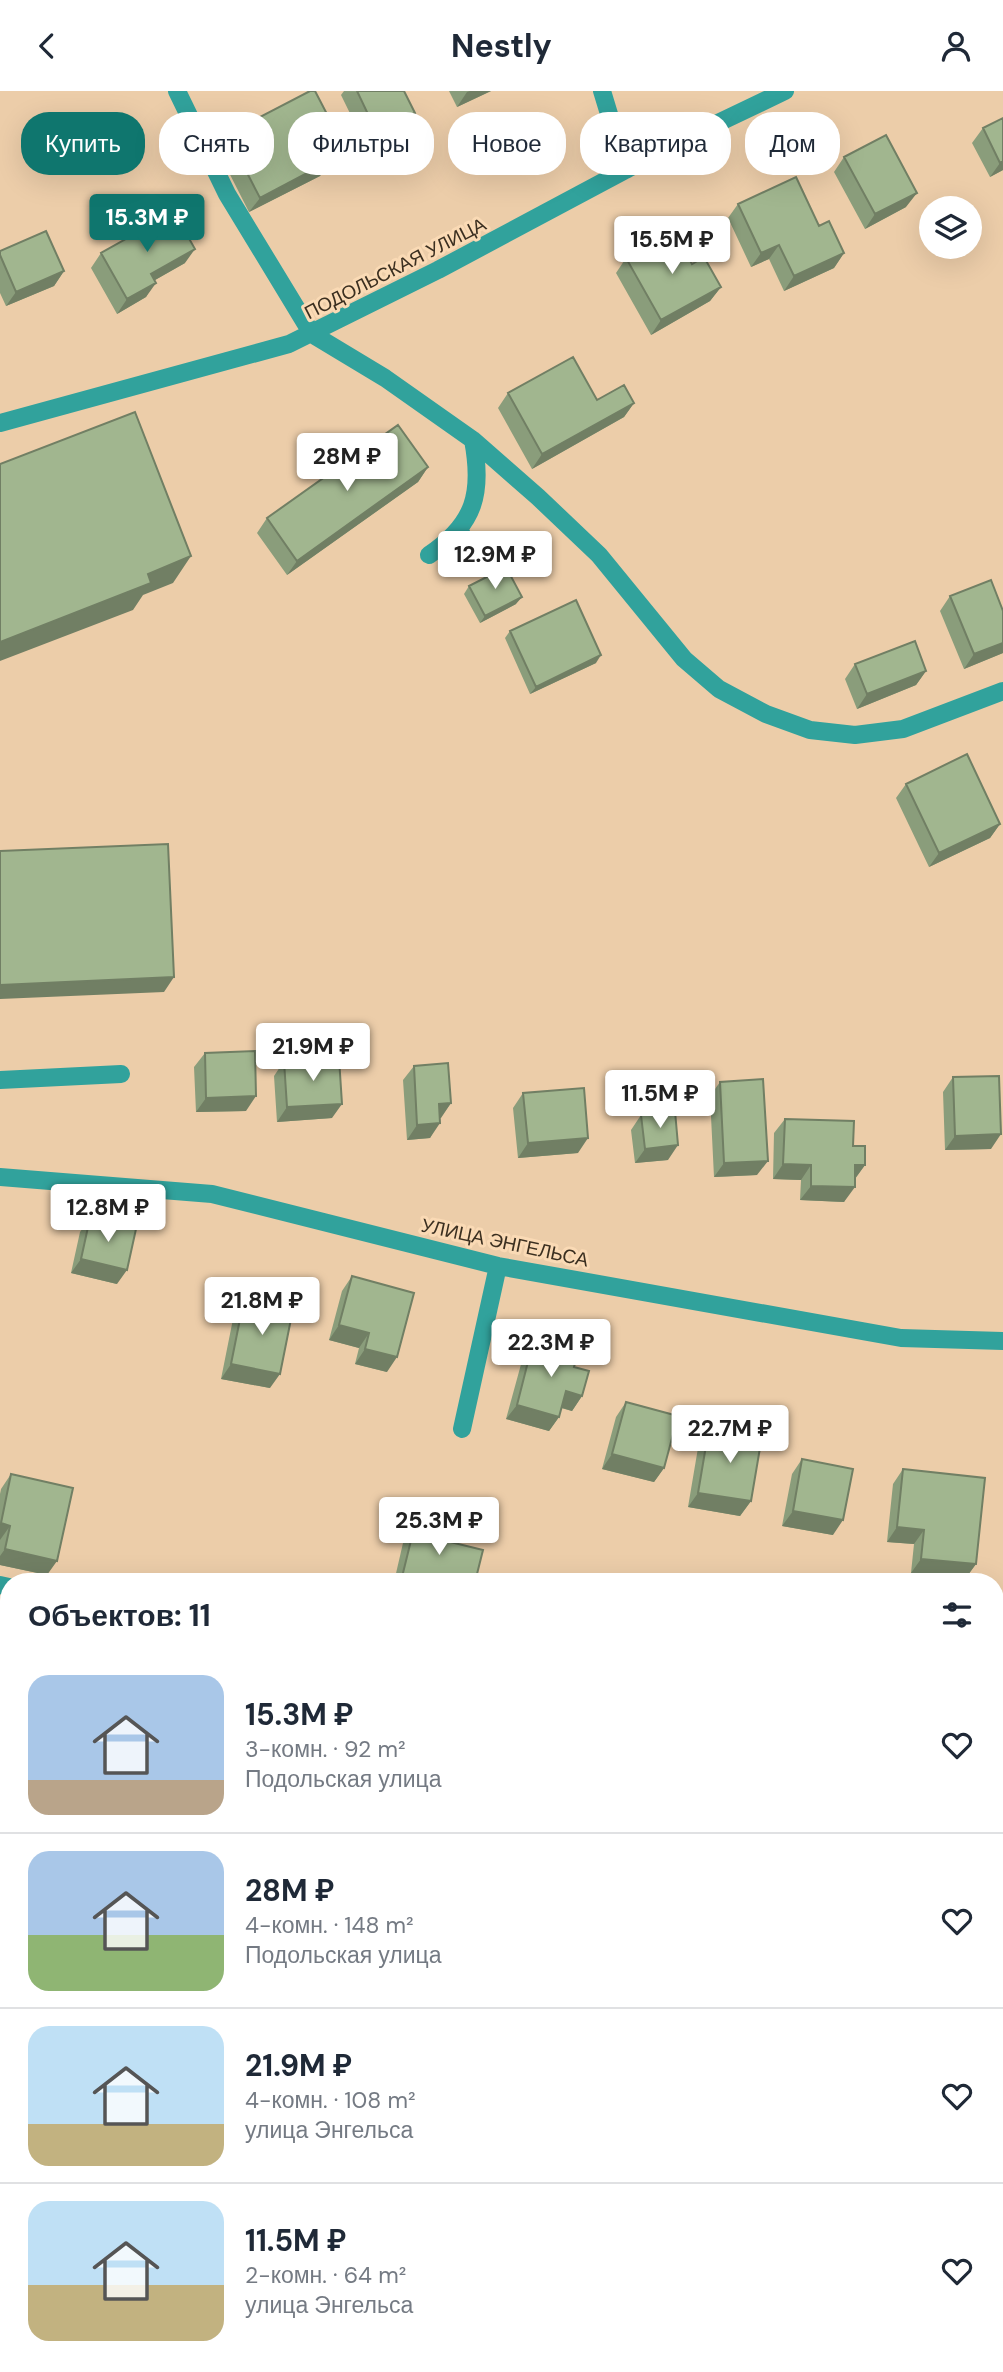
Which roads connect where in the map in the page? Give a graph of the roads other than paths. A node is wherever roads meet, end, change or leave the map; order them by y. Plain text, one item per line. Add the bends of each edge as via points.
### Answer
1 (177, 91) edge
2 (602, 91) edge
3 (785, 91) edge
4 (608, 112) edge
5 (731, 118) edge
6 (616, 175) edge
7 (312, 334) junction
8 (0, 423) edge
9 (472, 440) junction
10 (460, 531) junction
11 (429, 555) dead end
12 (477, 564) dead end
13 (1003, 691) edge
14 (121, 1075) dead end
15 (0, 1080) edge
16 (0, 1177) edge
17 (498, 1266) junction
18 (1003, 1341) edge
19 (462, 1429) dead end

1 - 7 street via 227,194
2 - 4 street
3 - 5 street, ПОДОЛЬСКАЯ УЛИЦА
6 - 7 street, ПОДОЛЬСКАЯ УЛИЦА
7 - 8 street, ПОДОЛЬСКАЯ УЛИЦА
7 - 9 street via 385,378
9 - 10 street via 478,479 470,513
9 - 13 street via 599,555 684,659 719,689 766,715 810,730 855,735 903,729
10 - 11 street
10 - 12 street
14 - 15 street
16 - 17 street, УЛИЦА ЭНГЕЛЬСА via 212,1194
17 - 18 street, УЛИЦА ЭНГЕЛЬСА via 901,1338
17 - 19 street

